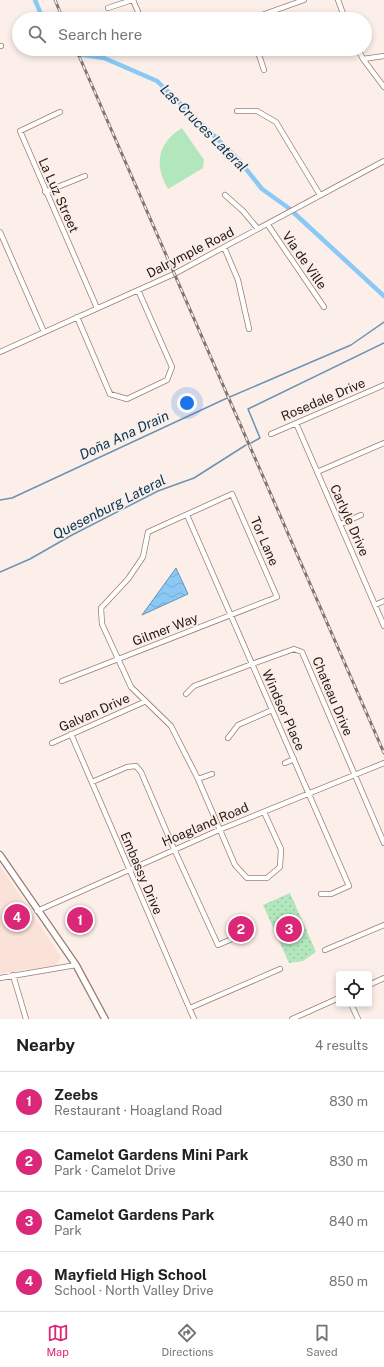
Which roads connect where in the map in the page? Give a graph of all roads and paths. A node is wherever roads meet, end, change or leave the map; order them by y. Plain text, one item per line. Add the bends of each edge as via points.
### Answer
1 (133, 0) edge
2 (304, 0) edge
3 (338, 0) edge
4 (108, 8) dead end
5 (138, 12) edge
6 (271, 12) edge
7 (342, 12) edge
8 (259, 56) edge
9 (362, 56) edge
10 (384, 56) edge
11 (363, 59) junction
12 (264, 70) dead end
13 (384, 87) edge
14 (237, 111) dead end
15 (60, 112) dead end
16 (384, 161) edge
17 (85, 176) dead end
18 (45, 192) junction
19 (225, 195) dead end
20 (320, 196) junction
21 (268, 225) junction
22 (258, 229) junction
23 (0, 232) edge
24 (224, 247) junction
25 (138, 290) junction
26 (324, 307) dead end
27 (97, 308) junction
28 (77, 318) junction
29 (249, 329) dead end
30 (44, 332) junction
31 (0, 352) edge
32 (384, 385) edge
33 (296, 423) junction
34 (271, 434) dead end
35 (384, 444) edge
36 (317, 472) junction
37 (187, 515) junction
38 (361, 515) dead end
39 (341, 524) junction
40 (277, 597) joint
41 (384, 601) edge
42 (375, 605) junction
43 (232, 615) junction
44 (384, 626) edge
45 (119, 659) junction
46 (252, 664) junction
47 (62, 681) dead end
48 (186, 694) dead end
49 (144, 702) junction
50 (272, 710) junction
51 (71, 734) junction
52 (228, 738) dead end
53 (52, 743) dead end
54 (294, 759) junction
55 (285, 762) dead end
56 (384, 763) edge
57 (212, 774) dead end
58 (355, 774) junction
59 (198, 779) junction
60 (92, 782) junction
61 (309, 792) junction
62 (264, 812) junction
63 (219, 830) junction
64 (384, 843) edge
65 (174, 849) junction
66 (0, 855) edge
67 (129, 870) junction
68 (321, 894) dead end
69 (37, 911) junction
70 (384, 925) edge
71 (239, 935) dead end
72 (325, 950) dead end
73 (76, 965) junction
74 (280, 969) dead end
75 (13, 975) junction
76 (0, 978) edge
77 (384, 978) edge
78 (372, 984) edge
79 (336, 999) edge
80 (352, 1007) edge
81 (190, 1008) junction
82 (26, 1019) edge
83 (105, 1019) edge
84 (194, 1019) edge
85 (292, 1019) edge
86 (358, 1019) edge

1 - 4 street
1 - 5 street
2 - 6 street
3 - 7 street
8 - 12 street
9 - 11 street
10 - 11 street
11 - 13 street
14 - 20 street via 257,111 276,122
15 - 18 street, La Luz Street via 20,131
16 - 20 street, Dalrymple Road
17 - 18 street
18 - 27 street, La Luz Street
19 - 22 street via 243,210
20 - 21 street, Dalrymple Road
21 - 22 street, Dalrymple Road
21 - 26 street, Via de Ville
22 - 24 street, Dalrymple Road
23 - 30 street
24 - 25 street, Dalrymple Road
24 - 29 street via 238,280
25 - 27 street, Dalrymple Road
25 - 28 street via 172,367 167,380 127,399 110,394
27 - 28 street, Dalrymple Road
28 - 30 street, Dalrymple Road
30 - 31 street, Dalrymple Road
32 - 33 street, Rosedale Drive
33 - 34 street, Rosedale Drive
33 - 36 street, Carlyle Drive
35 - 36 street
36 - 39 street, Carlyle Drive
37 - 40 street, Tor Lane via 232,494
37 - 43 street, Windsor Place
37 - 45 street via 148,532 143,557 128,579 101,608 102,624
38 - 39 street
39 - 42 street, Carlyle Drive
40 - 43 street, Gilmer Way
41 - 42 street
42 - 44 street, Carlyle Drive
43 - 45 street, Gilmer Way
43 - 46 street, Windsor Place
45 - 47 street, Gilmer Way
45 - 49 street via 130,686
46 - 48 street, Chateau Drive via 194,686
46 - 50 street, Windsor Place
46 - 58 street, Chateau Drive via 294,649 302,652
49 - 51 street, Galvan Drive
49 - 59 street via 171,726
50 - 52 street via 238,724
50 - 54 street, Windsor Place
51 - 53 street, Galvan Drive
51 - 60 street, Embassy Drive
54 - 55 street
54 - 61 street, Windsor Place
56 - 58 street, Hoagland Road
57 - 59 street
58 - 61 street, Hoagland Road
58 - 64 street, Chateau Drive
59 - 63 street
60 - 65 street via 127,767 136,766 141,772
60 - 67 street, Embassy Drive
61 - 62 street, Hoagland Road
61 - 68 street, Windsor Place via 349,886 331,894
62 - 63 street, Hoagland Road
62 - 63 street via 281,849 280,867 267,878 246,878 235,865
63 - 65 street, Hoagland Road
65 - 67 street, Hoagland Road
65 - 71 street via 218,945
66 - 69 main road
67 - 69 street, Hoagland Road
67 - 81 street, Embassy Drive
69 - 73 main road
70 - 72 street
73 - 75 street
73 - 83 main road
74 - 81 street
75 - 76 street
75 - 82 street
77 - 78 street
79 - 85 street
80 - 86 street
81 - 84 street, Embassy Drive

